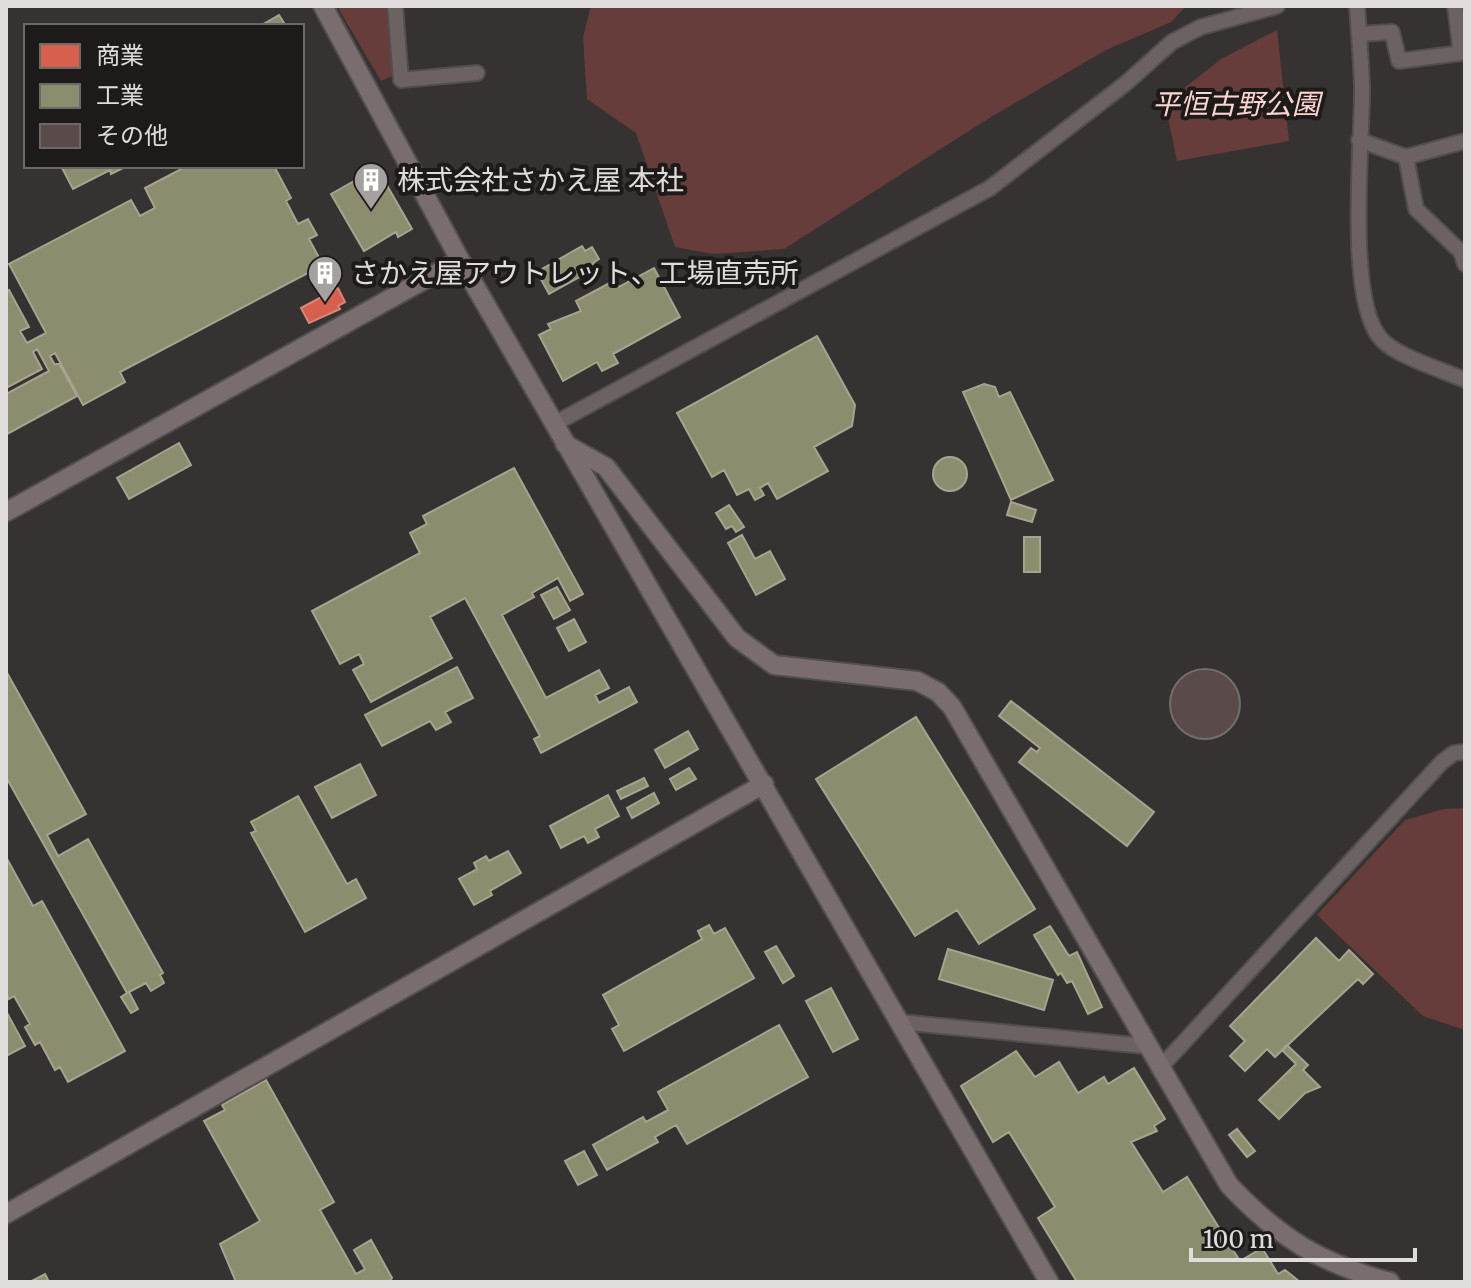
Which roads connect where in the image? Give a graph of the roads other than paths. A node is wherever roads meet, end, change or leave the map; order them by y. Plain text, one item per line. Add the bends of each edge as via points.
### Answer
1 (323, 6) edge
2 (395, 6) edge
3 (1277, 6) edge
4 (1357, 6) edge
5 (1455, 6) edge
6 (1359, 34) junction
7 (477, 73) dead end
8 (1359, 140) junction
9 (1465, 141) edge
10 (1406, 157) junction
11 (460, 260) junction
12 (1465, 264) edge
13 (1465, 380) edge
14 (554, 424) junction
15 (565, 444) junction
16 (6, 512) edge
17 (1465, 752) edge
18 (764, 784) junction
19 (900, 1022) junction
20 (1145, 1046) junction
21 (1159, 1069) junction
22 (6, 1214) edge
23 (1049, 1282) edge
24 (1390, 1282) edge

1 - 11 street
2 - 7 street via 401,80
3 - 14 street via 1201,27 1172,42 990,188
4 - 6 street
5 - 6 street via 1461,53 1399,61 1392,32
6 - 8 street
8 - 10 street
8 - 13 street via 1361,252 1376,333 1389,346
9 - 10 street
10 - 12 street via 1416,209 1461,252
11 - 14 street
11 - 16 street
14 - 15 street
15 - 18 street
15 - 20 street via 606,467 737,638 774,665 917,681 938,692 952,707
17 - 21 street via 1442,762
18 - 19 street
18 - 22 street
19 - 20 street
19 - 23 street
20 - 21 street
21 - 24 street via 1229,1185 1266,1225 1307,1252

